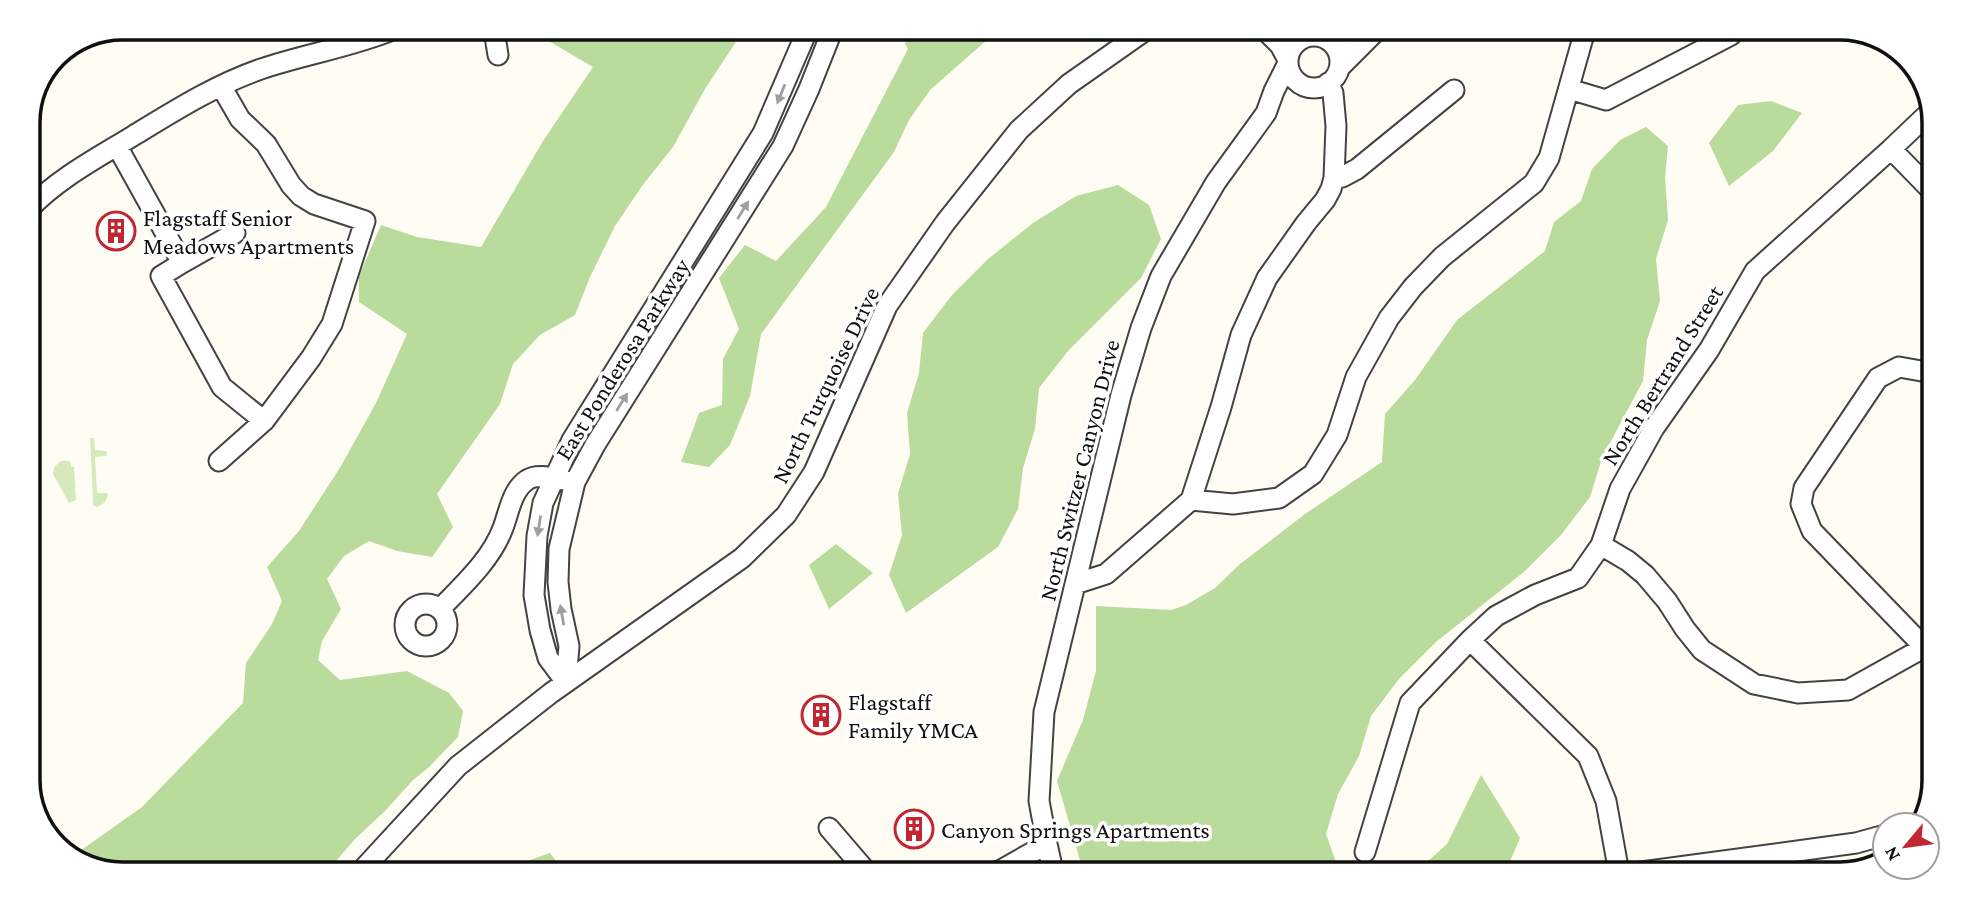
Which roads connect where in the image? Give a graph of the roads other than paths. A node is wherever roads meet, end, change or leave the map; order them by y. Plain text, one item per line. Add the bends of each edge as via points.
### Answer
1 (362, 40) edge
2 (496, 40) edge
3 (803, 40) edge
4 (828, 40) edge
5 (1132, 40) edge
6 (1275, 40) edge
7 (1303, 40) edge
8 (1322, 40) edge
9 (1367, 40) edge
10 (1582, 40) edge
11 (1721, 40) edge
12 (498, 55) dead end
13 (1287, 62) junction
14 (1326, 79) junction
15 (220, 86) junction
16 (1454, 89) dead end
17 (1569, 89) junction
18 (1266, 113) junction
19 (1922, 120) edge
20 (117, 146) junction
21 (1891, 149) junction
22 (1334, 178) junction
23 (1922, 181) edge
24 (40, 198) edge
25 (236, 233) dead end
26 (183, 263) junction
27 (1922, 371) edge
28 (264, 421) junction
29 (219, 461) dead end
30 (554, 478) junction
31 (575, 482) junction
32 (1191, 500) junction
33 (1601, 545) junction
34 (1075, 584) junction
35 (440, 609) dead end
36 (1470, 640) junction
37 (1922, 642) edge
38 (1922, 650) edge
39 (566, 682) junction
40 (829, 828) dead end
41 (1871, 839) edge
42 (1046, 844) junction
43 (1365, 852) dead end
44 (370, 862) edge
45 (858, 862) edge
46 (1015, 862) edge
47 (1051, 862) edge
48 (1617, 862) edge
49 (1715, 862) edge

1 - 15 street
2 - 12 street
3 -> 30 street, East Ponderosa Parkway via 763,133 572,440
31 -> 4 street, East Ponderosa Parkway via 783,146
5 - 39 street, North Turquoise Drive via 1069,84 1019,130 945,223 887,306 814,472 786,515 743,558
6 - 13 street
7 - 13 street via 1294,46
8 - 14 street via 1339,56
9 - 14 street, North Switzer Canyon Drive
10 - 17 street
11 - 17 street via 1606,100
13 - 14 street via 1300,85
13 - 18 street, North Switzer Canyon Drive
14 - 18 street, North Switzer Canyon Drive
14 - 22 street via 1333,93 1336,127
15 - 20 street
15 - 28 street via 240,120 266,144 301,196 365,221 332,324
16 - 22 street via 1357,169
17 - 32 street via 1549,158 1534,183 1442,257 1389,318 1356,377 1337,435 1313,474 1279,498 1233,504
18 - 34 street, North Switzer Canyon Drive via 1216,182 1161,276 1121,395
19 - 21 street, North Bertrand Street
20 - 24 street
20 - 26 street
21 - 23 street
21 - 33 street, North Bertrand Street via 1755,271 1709,350 1654,428 1620,489
22 - 32 street via 1325,200 1267,278 1241,335
25 - 26 street
26 - 28 street via 161,276 222,387
27 - 37 street via 1899,367 1878,378 1804,488 1801,504 1812,531
28 - 29 street
30 - 31 street
30 - 35 street via 530,478 522,485 498,540
30 -> 39 street, East Ponderosa Parkway via 543,503 537,536 534,595 548,658
39 -> 31 street, East Ponderosa Parkway via 569,646 558,582 559,549
32 - 34 street via 1106,574
33 - 36 street, North Bertrand Street via 1578,578 1496,616
33 - 38 street via 1645,575 1702,650 1754,684 1798,693 1848,690
34 - 42 street, North Switzer Canyon Drive via 1044,712 1039,800
36 - 43 street, North Bertrand Street via 1410,703
36 - 48 street via 1588,756 1606,801
39 - 44 street, North Turquoise Drive via 458,766
40 - 45 street
41 - 49 street
42 - 46 street
42 - 47 street, North Switzer Canyon Drive

